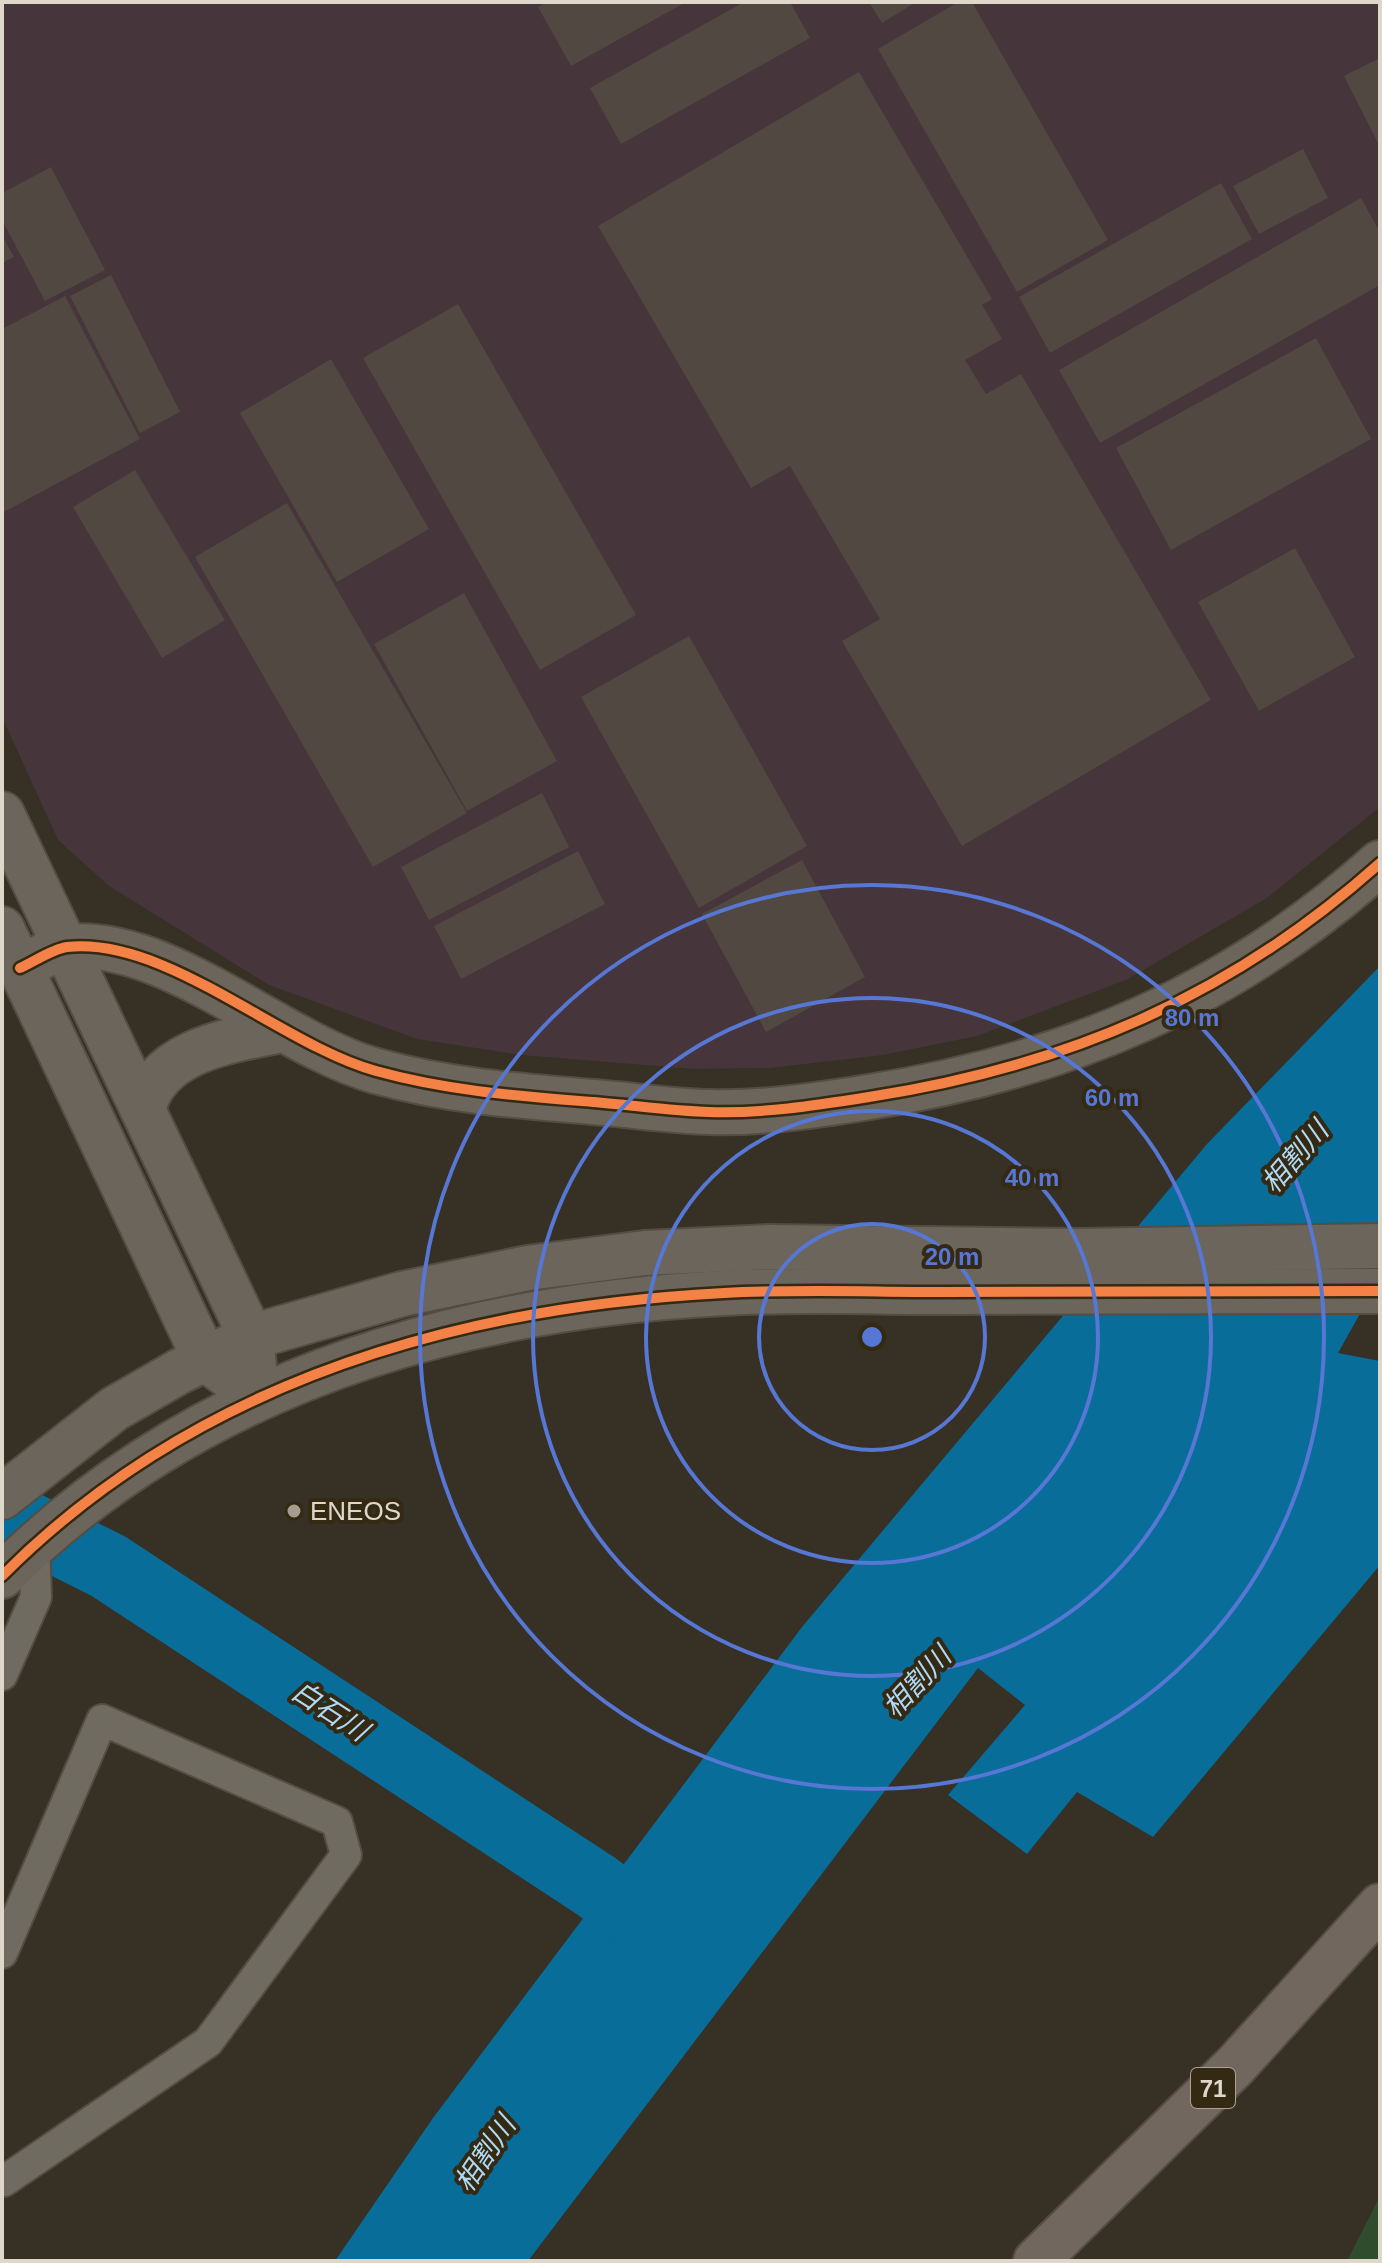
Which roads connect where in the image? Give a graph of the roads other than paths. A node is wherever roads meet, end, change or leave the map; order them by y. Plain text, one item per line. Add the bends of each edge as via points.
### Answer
1 (2, 814) edge
2 (1380, 863) edge
3 (2, 929) edge
4 (65, 947) junction
5 (20, 968) junction
6 (283, 1030) junction
7 (143, 1110) junction
8 (1380, 1246) edge
9 (1380, 1291) edge
10 (251, 1337) junction
11 (205, 1359) junction
12 (258, 1396) junction
13 (2, 1497) edge
14 (34, 1544) junction
15 (2, 1576) edge
16 (2, 1675) edge
17 (1380, 1906) edge
18 (2, 1953) edge
19 (2, 2178) edge
20 (1036, 2261) edge

1 - 4 street
2 - 6 street via 1257,957 1163,1011 1051,1057 940,1086 826,1104 712,1112 468,1092 372,1070
3 - 5 street
4 - 5 street
4 - 6 street via 119,952 166,967
4 - 7 street
5 - 11 street
6 - 7 street via 226,1041 176,1063 153,1081
7 - 10 street
8 - 10 street via 1077,1251 769,1247 645,1253 528,1268 402,1294
9 - 12 street via 725,1293 616,1302 508,1318 417,1340
10 - 11 street
10 - 12 street
11 - 12 street
11 - 13 street via 114,1409
12 - 14 street via 106,1483
14 - 15 street
14 - 16 street via 36,1597
17 - 20 main road, 71 via 1235,2066
18 - 19 street via 102,1720 337,1822 346,1855 208,2042

